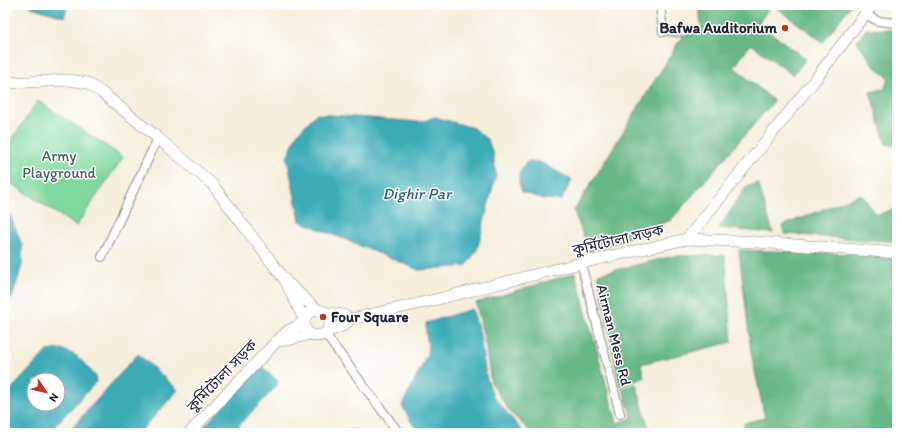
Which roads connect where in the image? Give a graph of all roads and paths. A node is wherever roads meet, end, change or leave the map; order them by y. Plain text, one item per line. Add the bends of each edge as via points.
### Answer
1 (660, 5) edge
2 (872, 5) edge
3 (864, 14) junction
4 (897, 23) edge
5 (663, 32) dead end
6 (5, 83) edge
7 (158, 138) junction
8 (687, 240) junction
9 (897, 253) edge
10 (102, 258) dead end
11 (581, 263) junction
12 (285, 280) junction
13 (320, 311) junction
14 (351, 319) junction
15 (304, 321) junction
16 (309, 334) junction
17 (324, 334) junction
18 (277, 341) junction
19 (620, 414) dead end
20 (189, 433) edge
21 (353, 433) edge
22 (357, 433) edge
23 (399, 433) edge

1 - 5 street
2 - 3 street
3 - 4 street via 878,21
3 - 8 street
6 - 7 street via 70,80 87,83
7 - 10 street
7 - 12 street via 212,184
8 - 9 street, কুর্মিটোলা সড়ক via 757,242
8 - 11 street, কুর্মিটোলা সড়ক
11 - 14 street, কুর্মিটোলা সড়ক
11 - 19 street, Airman Mess Rd
12 - 13 street
12 - 15 street
13 - 14 street
13 - 15 street via 308,313
13 - 17 street via 326,315 329,324
14 - 17 street
15 - 16 street
15 - 18 street, কুর্মিটোলা সড়ক
16 - 17 street
16 - 18 street, কুর্মিটোলা সড়ক
17 - 23 street
18 - 20 street, কুর্মিটোলা সড়ক
21 - 22 street

